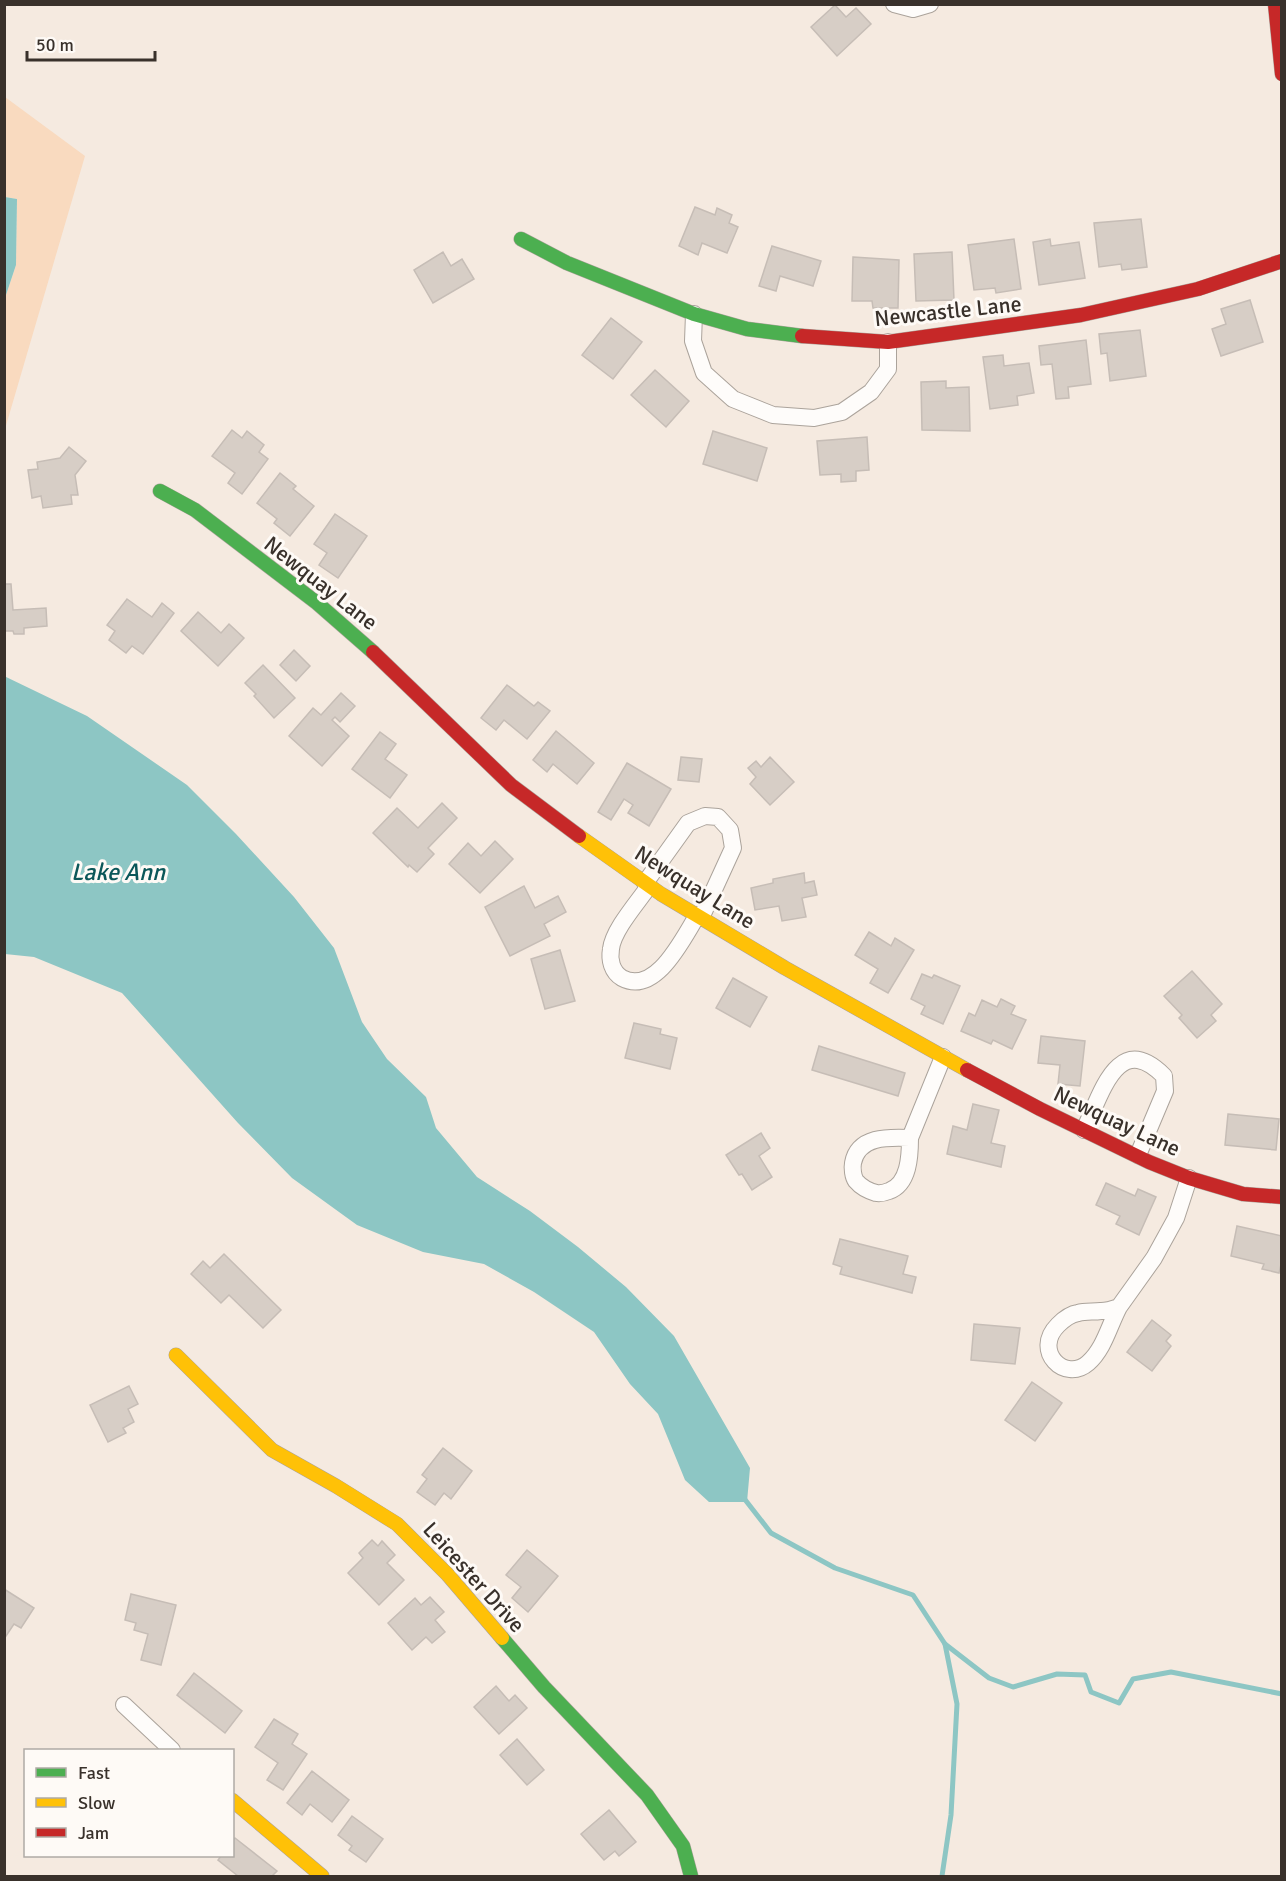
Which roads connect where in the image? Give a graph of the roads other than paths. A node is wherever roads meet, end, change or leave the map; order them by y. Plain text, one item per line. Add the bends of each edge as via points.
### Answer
1 (894, 4) edge
2 (930, 4) edge
3 (1275, 4) edge
4 (1281, 74) edge
5 (521, 239) dead end
6 (1281, 261) edge
7 (694, 314) junction
8 (888, 342) junction
9 (160, 491) dead end
10 (647, 885) junction
11 (699, 917) junction
12 (943, 1057) junction
13 (1084, 1130) junction
14 (910, 1138) dead end
15 (1137, 1155) junction
16 (1189, 1178) junction
17 (1281, 1197) edge
18 (1119, 1307) junction
19 (176, 1355) dead end
20 (124, 1705) dead end
21 (171, 1749) edge
22 (234, 1802) edge
23 (322, 1876) edge
24 (691, 1876) edge

1 - 2 street via 913,9
3 - 4 street
5 - 7 street, Newcastle Lane via 567,263
6 - 8 street, Newcastle Lane via 1198,289 1081,315
7 - 8 street, Newcastle Lane via 747,329
7 - 8 street via 693,341 704,373 733,399 773,416 814,418 842,412 871,392 888,369
9 - 10 street, Newquay Lane via 195,510 326,610 511,785
10 - 11 street, Newquay Lane
10 - 11 street via 610,948 611,965 621,977 637,982 654,976
10 - 11 street via 688,823 705,816 718,817 730,830 733,848
11 - 12 street, Newquay Lane
12 - 13 street, Newquay Lane
12 - 14 street
13 - 15 street, Newquay Lane
13 - 15 street via 1111,1072 1125,1061 1152,1063 1164,1076 1165,1090
15 - 16 street, Newquay Lane
16 - 17 street, Newquay Lane via 1243,1194
16 - 18 street via 1176,1218 1154,1258
18 - 18 street via 1077,1313 1063,1320 1052,1331 1047,1345 1051,1358 1073,1370 1085,1366 1098,1354
19 - 24 street, Leicester Drive via 272,1450 397,1524 448,1575 544,1687 647,1795 683,1846
20 - 21 street
22 - 23 street

